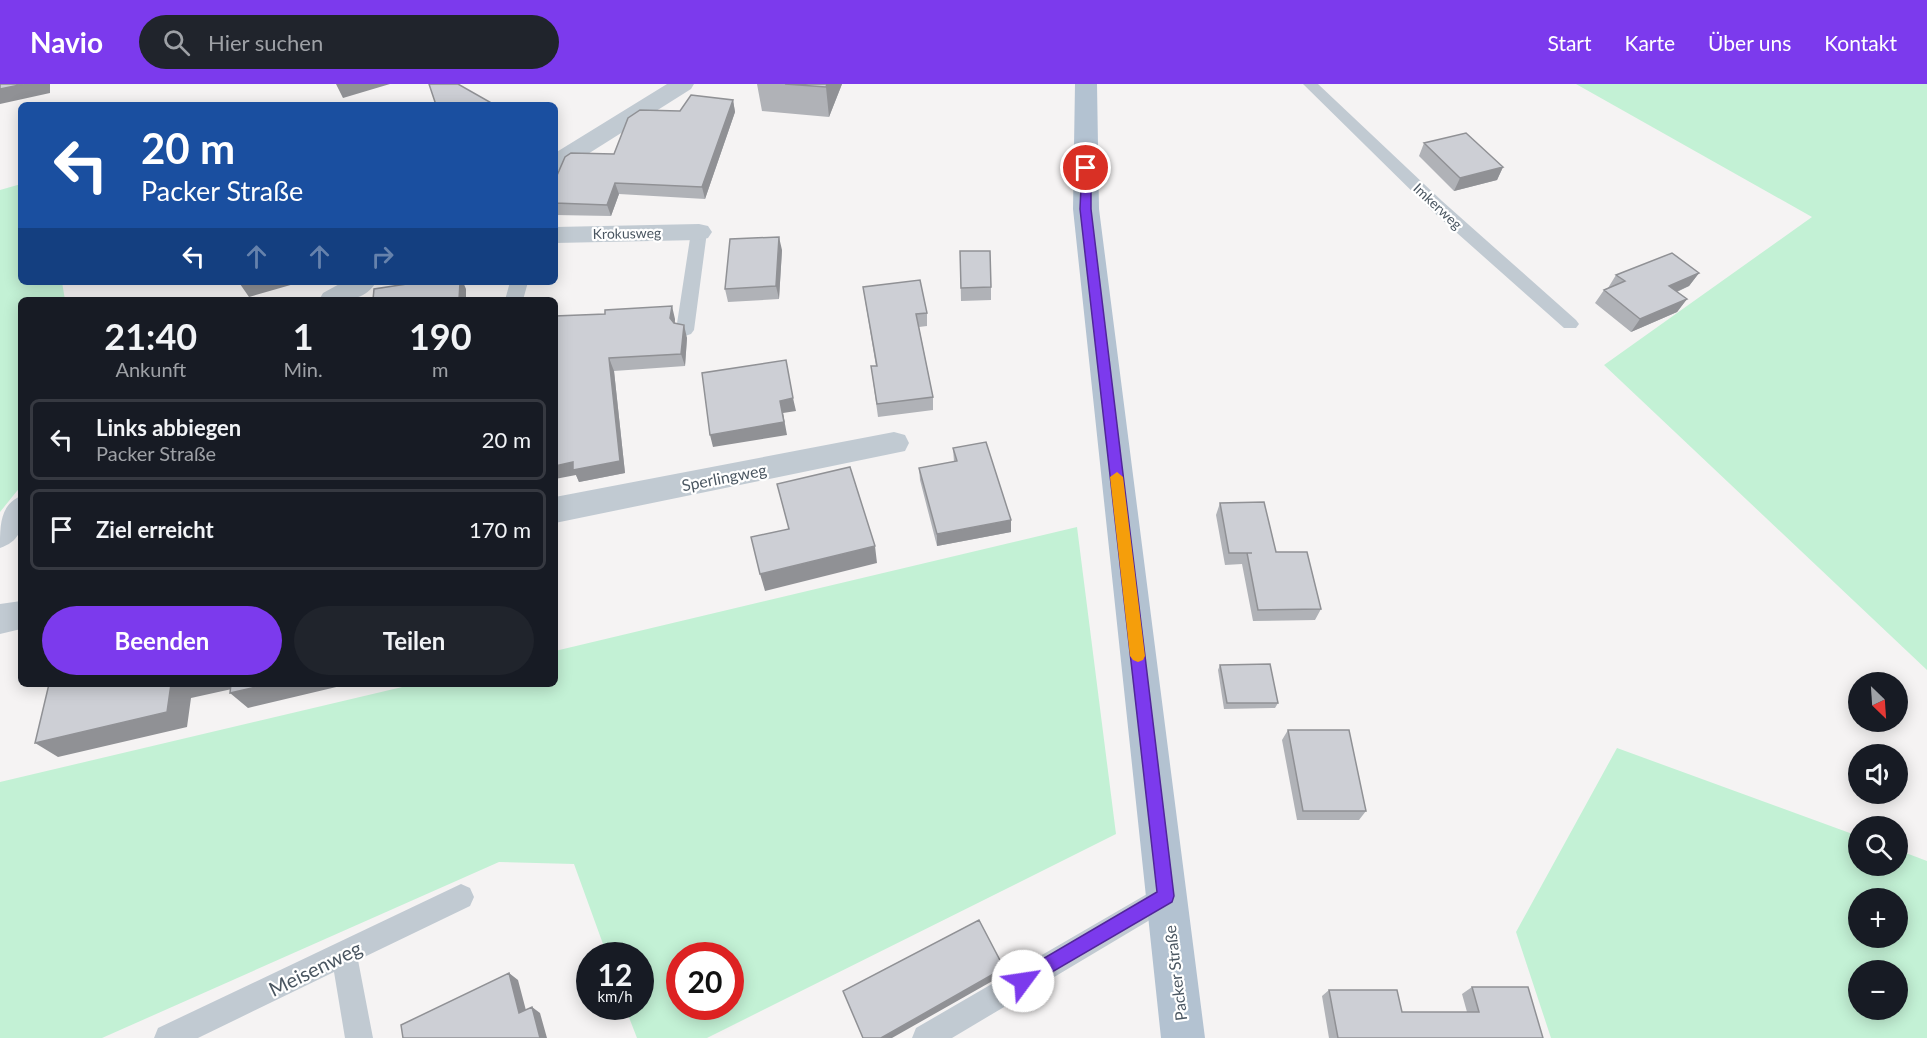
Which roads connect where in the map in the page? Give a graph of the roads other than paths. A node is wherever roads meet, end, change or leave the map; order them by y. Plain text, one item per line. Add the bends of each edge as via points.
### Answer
1 (683, 84) edge
2 (1086, 84) edge
3 (1310, 84) edge
4 (558, 162) edge
5 (699, 232) joint
6 (558, 235) edge
7 (358, 285) edge
8 (338, 297) edge
9 (1570, 324) dead end
10 (685, 330) edge
11 (894, 443) dead end
12 (558, 509) edge
13 (18, 513) edge
14 (0, 535) edge
15 (18, 616) edge
16 (0, 619) edge
17 (1166, 896) junction
18 (461, 897) dead end
19 (344, 955) junction
20 (168, 1038) edge
21 (359, 1038) edge
22 (926, 1038) edge
23 (1183, 1038) edge

1 - 4 street
2 - 17 main road, Packer Straße via 1086,209
3 - 9 lane, Imkerweg via 1436,206
5 - 6 street, Krokusweg
5 - 10 lane
7 - 8 street
11 - 12 street, Sperlingweg
13 - 14 street
15 - 16 street
17 - 22 lane
17 - 23 main road, Packer Straße
18 - 19 lane, Meisenweg
19 - 20 lane, Meisenweg
19 - 21 lane

